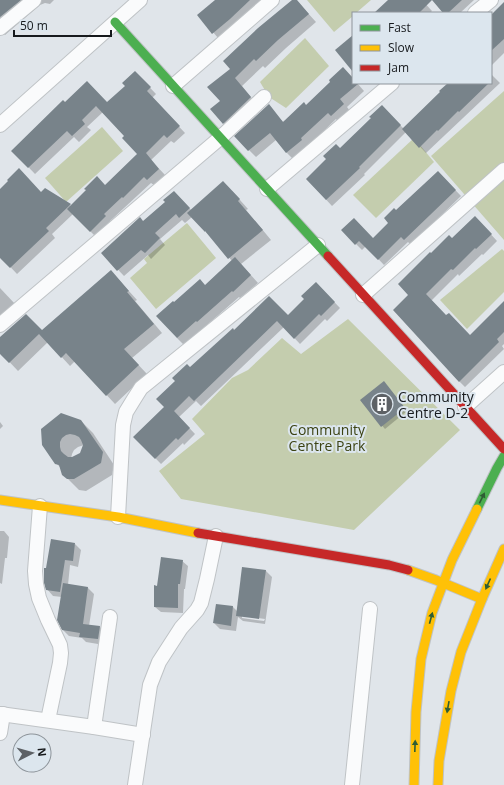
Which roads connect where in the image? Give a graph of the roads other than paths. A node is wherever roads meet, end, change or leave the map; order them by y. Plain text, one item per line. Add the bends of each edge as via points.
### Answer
1 (34, 0) edge
2 (140, 0) edge
3 (272, 0) edge
4 (491, 0) edge
5 (476, 12) edge
6 (114, 22) junction
7 (0, 28) edge
8 (391, 84) edge
9 (173, 86) junction
10 (264, 97) dead end
11 (0, 125) edge
12 (220, 138) junction
13 (504, 170) edge
14 (267, 189) junction
15 (318, 245) junction
16 (363, 295) junction
17 (0, 325) edge
18 (504, 372) edge
19 (465, 407) junction
20 (504, 450) edge
21 (504, 456) edge
22 (0, 500) edge
23 (40, 506) junction
24 (118, 517) junction
25 (216, 536) junction
26 (504, 549) edge
27 (443, 582) junction
28 (482, 599) junction
29 (370, 609) dead end
30 (110, 617) dead end
31 (1, 714) edge
32 (48, 720) junction
33 (94, 727) junction
34 (0, 733) edge
35 (142, 735) junction
36 (135, 785) edge
37 (352, 785) edge
38 (414, 785) edge
39 (438, 785) edge

1 - 7 street
2 - 6 street
3 - 9 street
4 - 5 street
6 - 9 street
6 - 11 street
8 - 14 street
9 - 12 street
10 - 12 street
12 - 14 street
12 - 17 street
13 - 16 street
14 - 15 street
15 - 16 street
15 - 24 street via 141,388 126,412 123,425
16 - 19 street
18 - 19 street
19 - 20 street
27 -> 21 street
22 - 23 street
23 - 24 street
23 - 32 street via 36,584 39,598 60,644 61,653
24 - 25 street
25 - 27 street via 389,565
25 - 35 street via 201,603 176,636 154,674
26 -> 28 street
27 - 28 street
38 -> 27 street via 416,712 421,659 432,613
28 -> 39 street via 461,652 451,691 439,761
29 - 37 street
30 - 33 street
31 - 32 street
31 - 34 street
32 - 33 street
33 - 35 street
35 - 36 street

